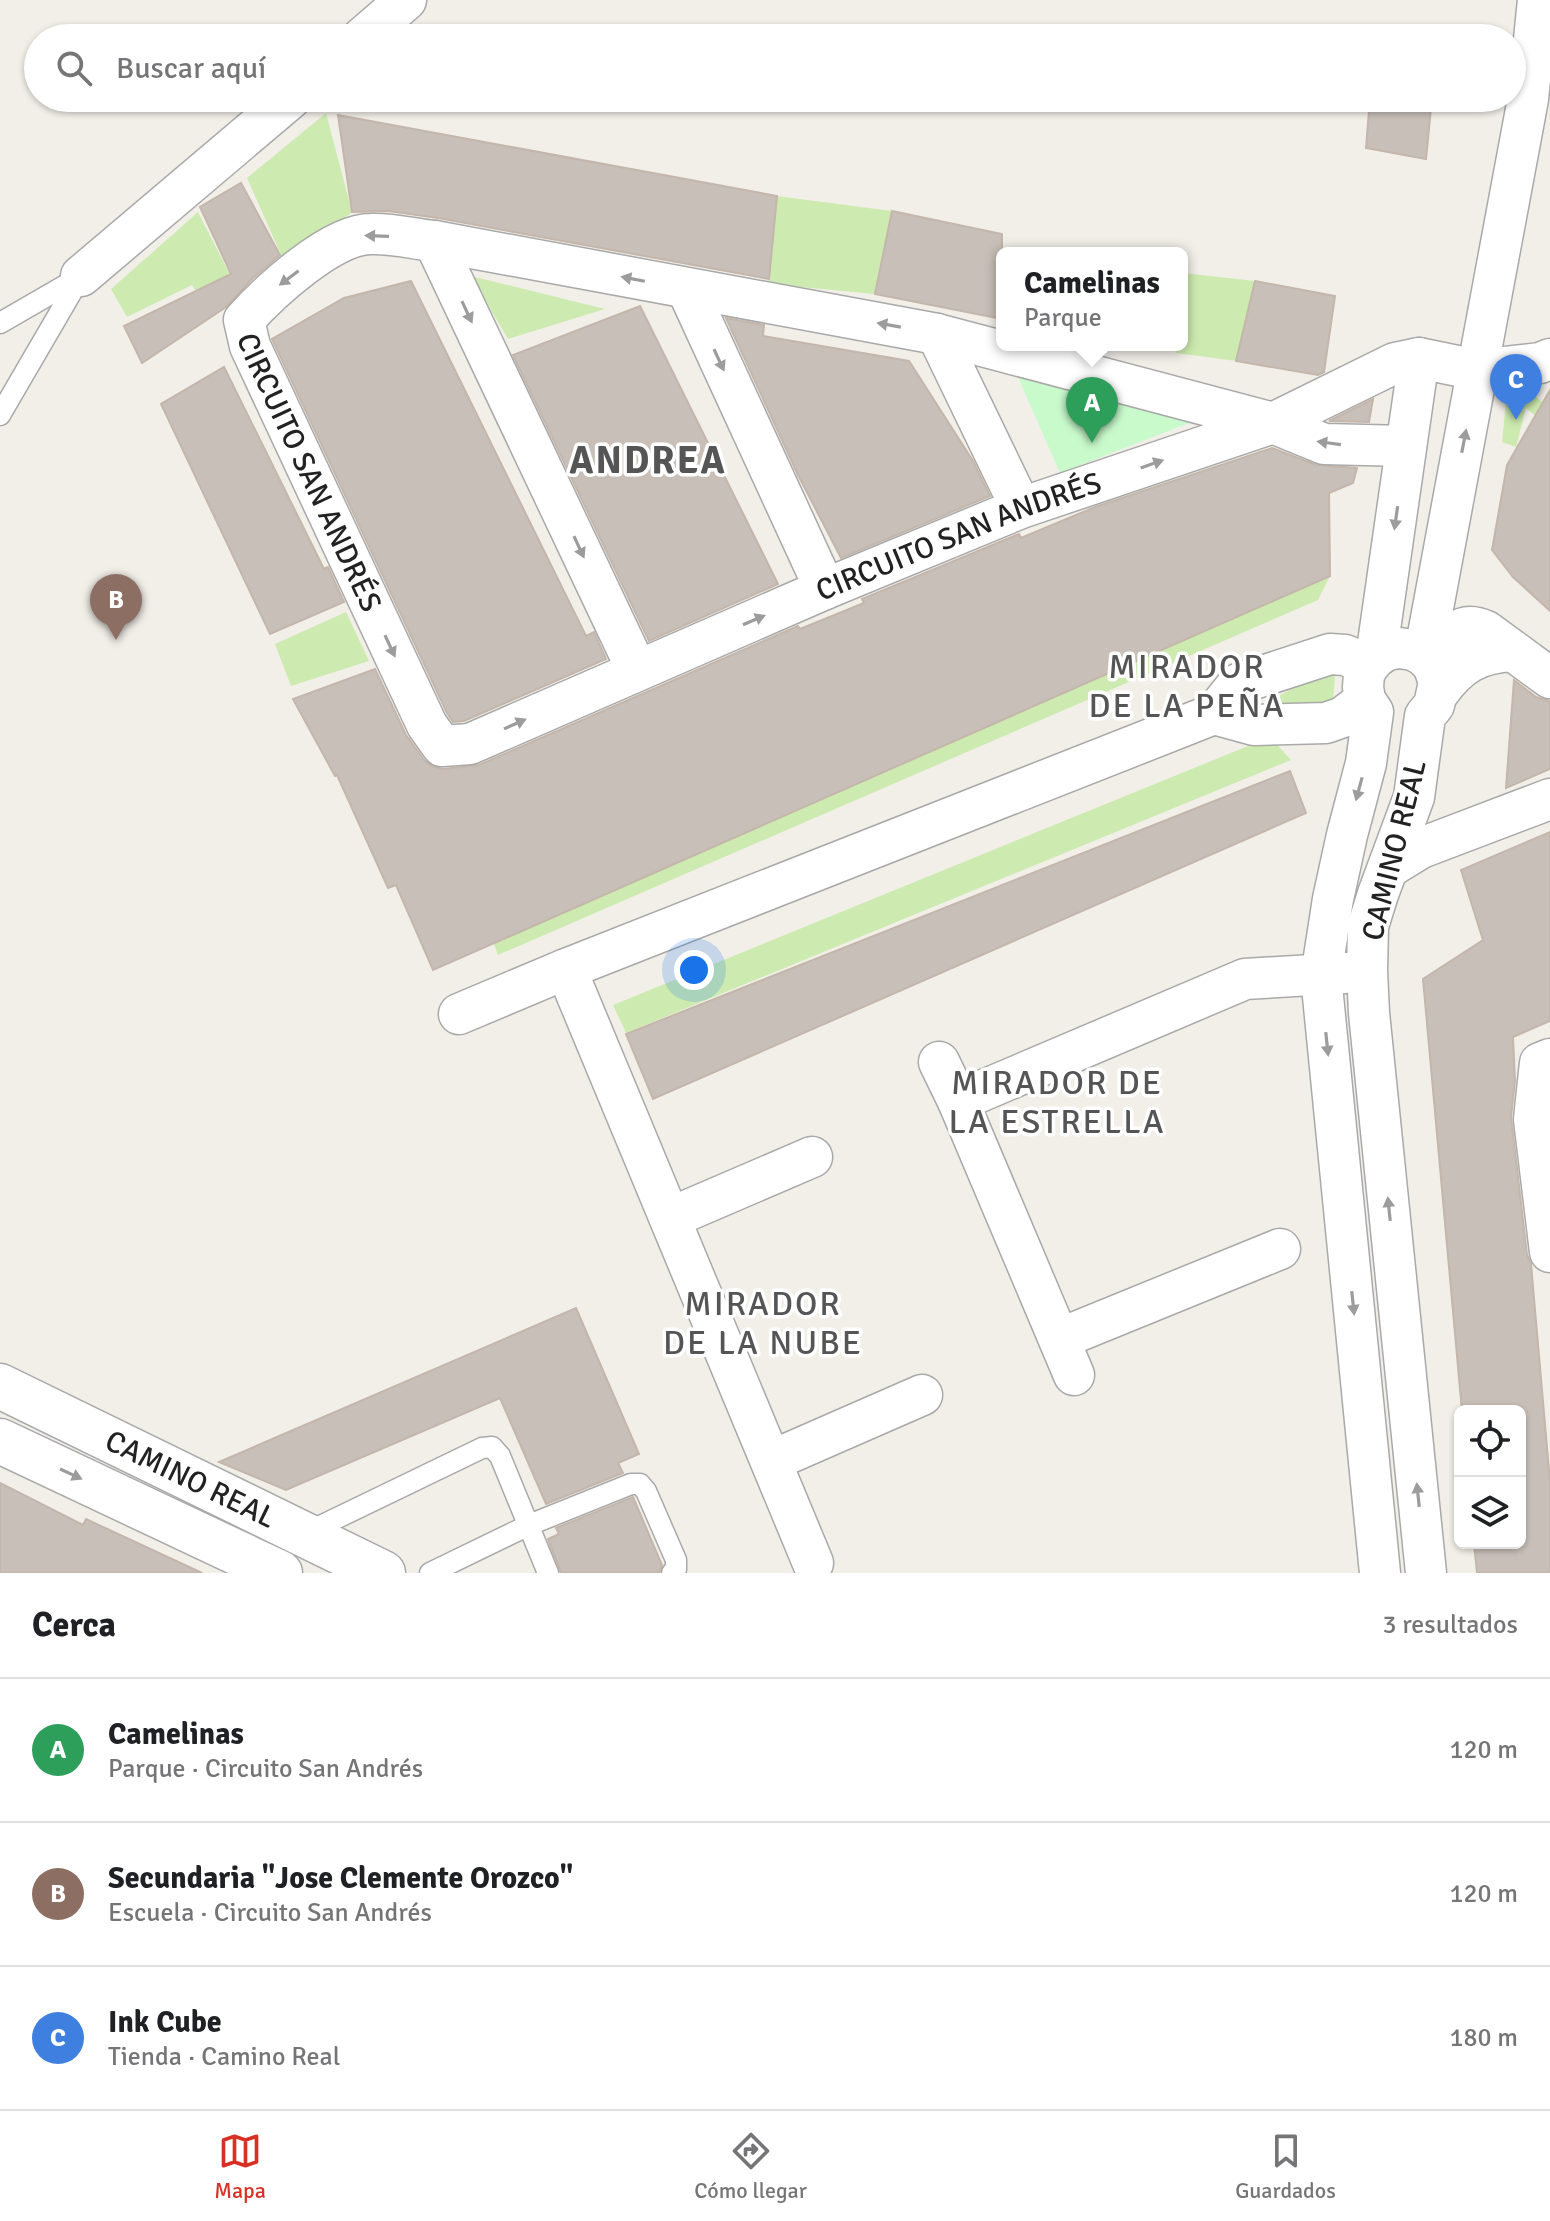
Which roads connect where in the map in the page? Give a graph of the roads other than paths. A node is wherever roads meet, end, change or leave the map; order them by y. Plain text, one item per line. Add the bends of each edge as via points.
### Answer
1 (406, 0) edge
2 (1538, 0) edge
3 (378, 24) edge
4 (1539, 95) edge
5 (274, 112) edge
6 (434, 241) junction
7 (81, 276) junction
8 (687, 289) junction
9 (0, 323) edge
10 (937, 334) junction
11 (996, 350) edge
12 (1001, 351) edge
13 (1419, 358) junction
14 (1547, 365) edge
15 (1477, 370) junction
16 (0, 415) edge
17 (1273, 423) junction
18 (1406, 446) junction
19 (1021, 508) junction
20 (825, 589) junction
21 (637, 670) junction
22 (1550, 678) edge
23 (1430, 682) junction
24 (1371, 684) junction
25 (1214, 714) junction
26 (1550, 799) edge
27 (1390, 867) junction
28 (566, 969) junction
29 (1367, 971) junction
30 (1321, 976) junction
31 (459, 1014) dead end
32 (1545, 1061) edge
33 (939, 1062) dead end
34 (958, 1101) junction
35 (1544, 1156) edge
36 (812, 1157) dead end
37 (670, 1218) junction
38 (1280, 1249) dead end
39 (1550, 1252) edge
40 (0, 1386) edge
41 (922, 1395) dead end
42 (0, 1441) edge
43 (771, 1461) junction
44 (529, 1525) junction
45 (303, 1535) junction
46 (813, 1563) dead end
47 (274, 1572) edge
48 (383, 1573) edge
49 (430, 1573) edge
50 (548, 1573) edge
51 (672, 1573) edge
52 (1380, 1573) edge
53 (1426, 1573) edge

1 - 3 street
2 - 4 street, CAMINO REAL
4 - 15 street, CAMINO REAL
5 - 7 street
8 -> 6 street, CIRCUITO SAN ANDRÉS
6 -> 21 street
6 -> 21 street, CIRCUITO SAN ANDRÉS via 370,234 338,242 266,295 244,320 250,346 427,725 442,746 470,744
7 - 9 lane
7 - 16 lane
10 -> 8 street, CIRCUITO SAN ANDRÉS
8 -> 20 street
10 - 11 street, CIRCUITO SAN ANDRÉS
10 - 19 street
12 - 17 street, CIRCUITO SAN ANDRÉS
13 - 15 street, CIRCUITO SAN ANDRÉS
13 - 17 street, CIRCUITO SAN ANDRÉS via 1395,363
13 - 18 street, CAMINO REAL
14 - 15 street, CIRCUITO SAN ANDRÉS
23 -> 15 street, CAMINO REAL
18 -> 17 street, CIRCUITO SAN ANDRÉS via 1324,444
19 -> 17 street, CIRCUITO SAN ANDRÉS
18 -> 24 street, CAMINO REAL
19 - 20 street, CIRCUITO SAN ANDRÉS
21 -> 20 street, CIRCUITO SAN ANDRÉS
22 - 23 street via 1475,626 1451,635
23 - 24 street via 1413,650 1399,648 1387,650
23 - 24 street via 1412,722 1398,724 1384,721
23 - 27 street, CAMINO REAL via 1414,797
24 - 25 street via 1343,717 1326,723 1254,725
24 - 25 street via 1345,655 1330,654 1238,684
24 -> 30 street, CAMINO REAL via 1366,763 1333,899
25 - 28 street
26 - 27 street via 1421,848
27 - 29 street, CAMINO REAL via 1368,926
28 - 31 street
28 - 37 street
29 - 30 street
53 -> 29 street, CAMINO REAL
30 - 34 street via 1245,979
30 -> 52 street, CAMINO REAL
32 - 35 street via 1534,1119
33 - 34 street
34 - 38 street via 1066,1357
35 - 39 street
36 - 37 street
37 - 43 street
40 - 45 street, CAMINO REAL
41 - 43 street
42 -> 47 street, CAMINO REAL
43 - 46 street
44 - 45 lane via 492,1447
44 - 49 lane
44 - 50 lane
44 - 51 lane via 640,1484 676,1560
45 - 47 street
45 - 48 street, CAMINO REAL

